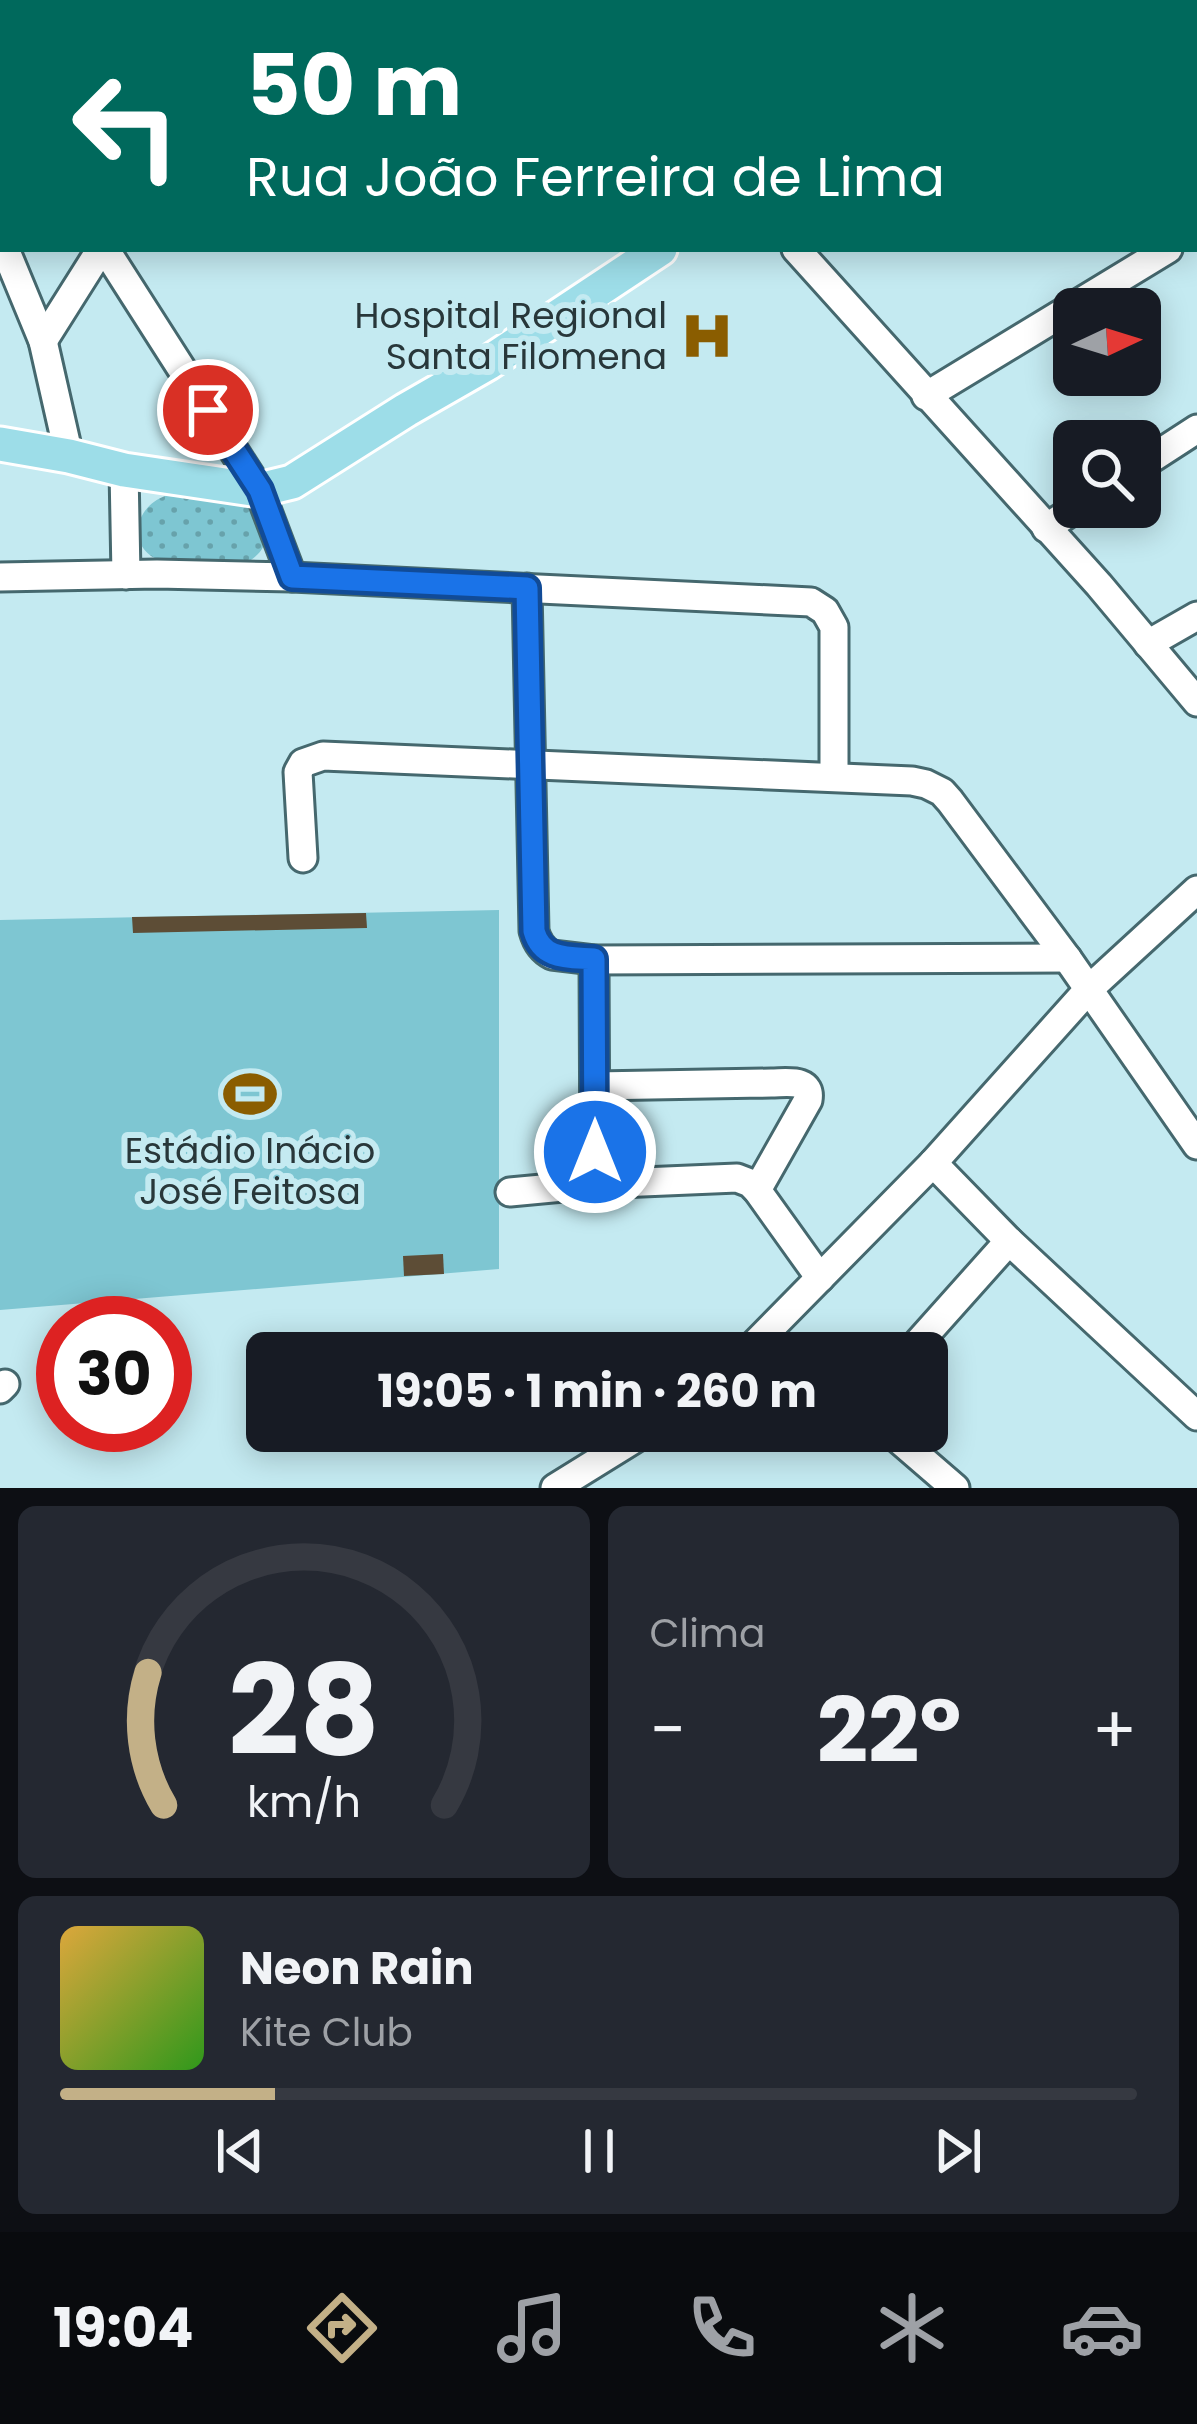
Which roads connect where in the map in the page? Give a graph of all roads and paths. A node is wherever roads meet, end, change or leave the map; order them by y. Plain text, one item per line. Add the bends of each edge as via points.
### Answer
1 (7, 252) edge
2 (101, 252) edge
3 (105, 252) edge
4 (655, 252) edge
5 (799, 252) edge
6 (1163, 252) edge
7 (43, 341) junction
8 (926, 395) junction
9 (1197, 429) edge
10 (0, 445) edge
11 (1161, 452) edge
12 (69, 456) junction
13 (124, 470) junction
14 (260, 490) junction
15 (1053, 523) edge
16 (1046, 528) junction
17 (126, 575) junction
18 (292, 577) junction
19 (0, 578) edge
20 (527, 588) junction
21 (1197, 616) edge
22 (1148, 644) junction
23 (1197, 703) edge
24 (529, 766) junction
25 (833, 776) junction
26 (303, 858) dead end
27 (1191, 909) edge
28 (1067, 958) junction
29 (594, 959) junction
30 (1088, 989) junction
31 (595, 1086) junction
32 (1197, 1145) edge
33 (933, 1162) junction
34 (595, 1184) junction
35 (757, 1190) junction
36 (510, 1192) dead end
37 (1009, 1240) junction
38 (820, 1279) junction
39 (767, 1332) edge
40 (928, 1332) edge
41 (1197, 1416) edge
42 (613, 1452) edge
43 (913, 1452) edge
44 (555, 1488) edge
45 (955, 1488) edge

1 - 7 street
2 - 7 street
3 - 14 street
4 - 14 main road via 292,482
5 - 8 street
6 - 8 street
7 - 12 street
8 - 16 street
9 - 11 street
10 - 12 main road
12 - 13 main road
13 - 14 main road
13 - 17 street
14 - 18 street
15 - 16 street
16 - 22 street
17 - 18 street
17 - 19 street
18 - 20 street
20 - 24 street
20 - 25 street via 820,606 834,627
21 - 22 street
22 - 23 street
24 - 25 street
24 - 26 street via 323,756 303,763
24 - 29 street via 534,931 552,955
25 - 28 street via 912,781 942,792
27 - 30 street
28 - 29 street
28 - 30 street
29 - 31 street
30 - 32 street
30 - 33 street
31 - 34 street
31 - 35 street via 806,1086 808,1100
33 - 37 street
33 - 38 street
34 - 35 street via 729,1177
34 - 36 street
35 - 38 street
37 - 40 street
37 - 41 street
38 - 39 street
42 - 44 street
43 - 45 street

